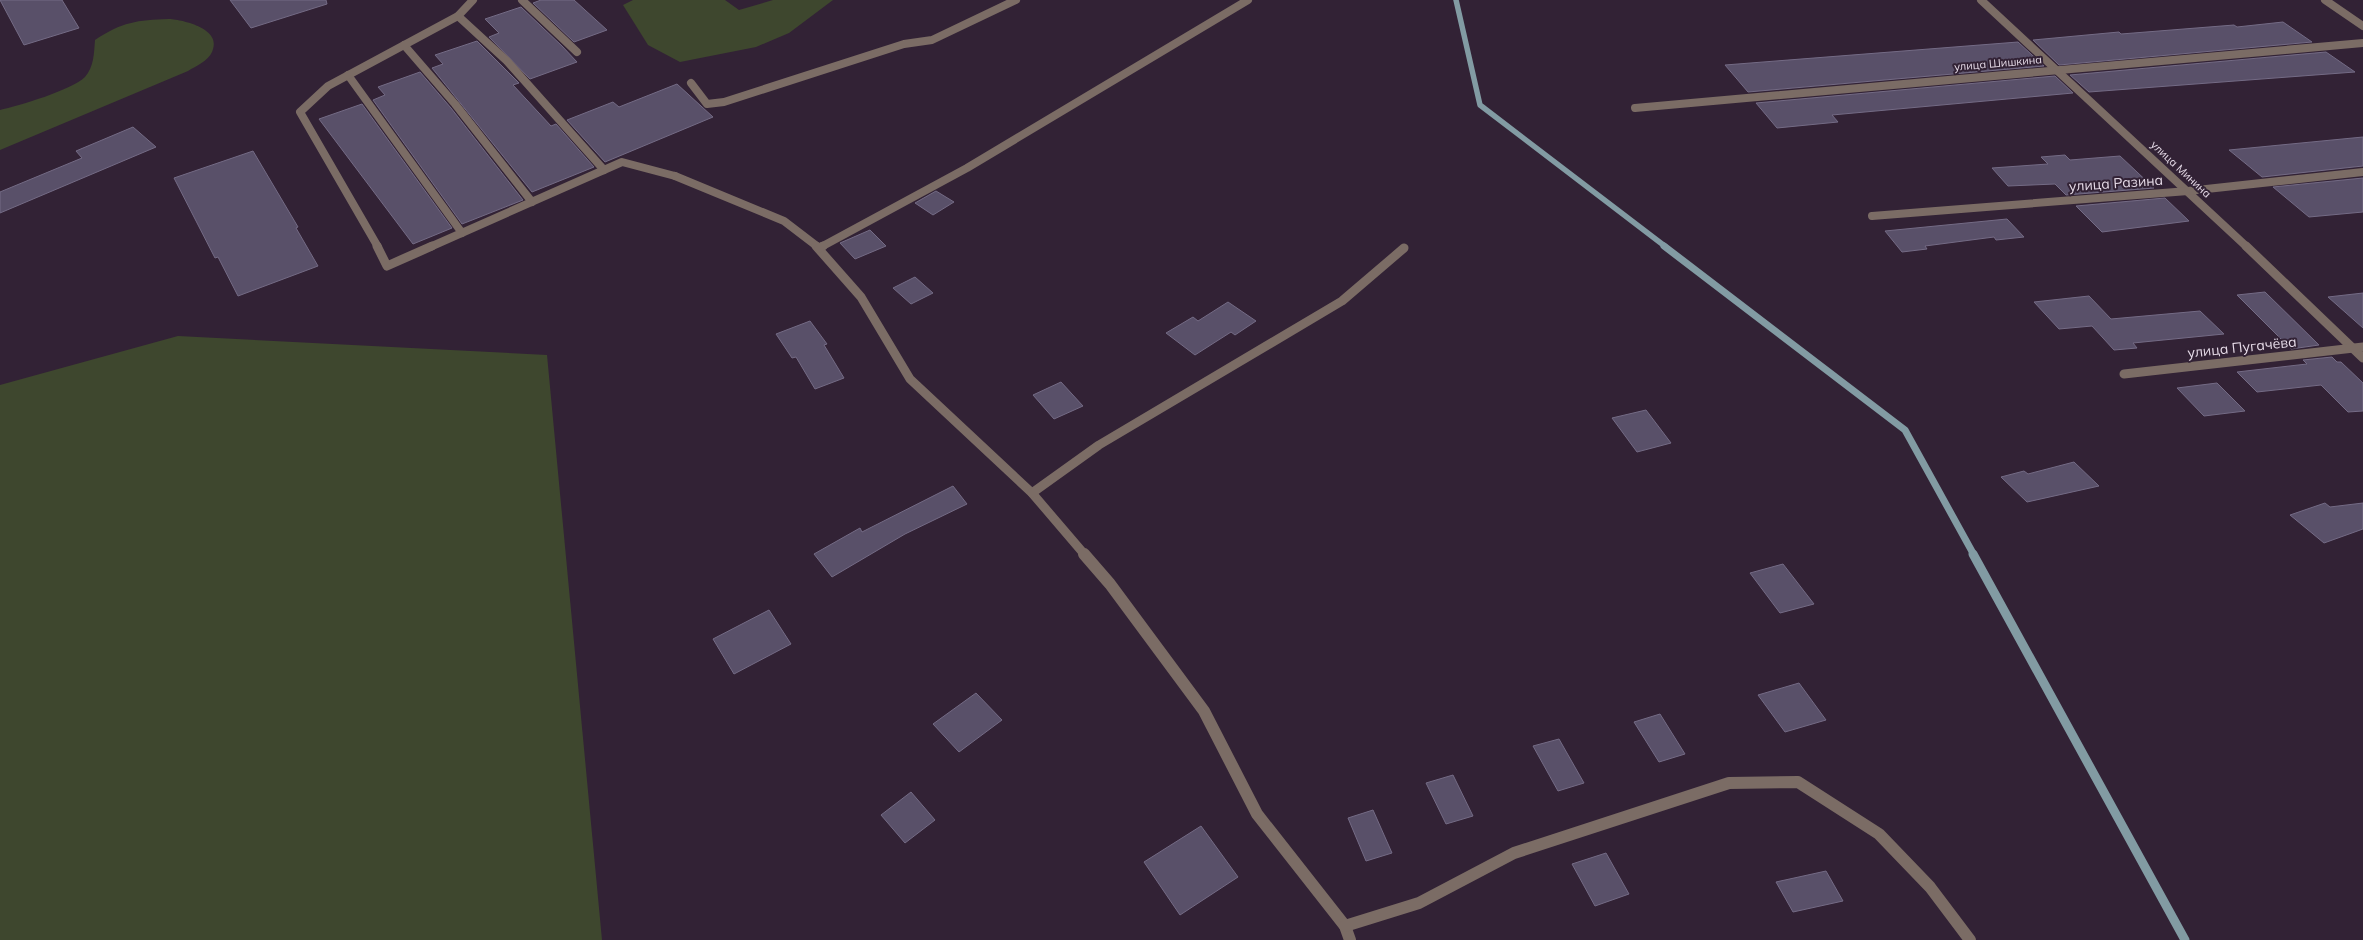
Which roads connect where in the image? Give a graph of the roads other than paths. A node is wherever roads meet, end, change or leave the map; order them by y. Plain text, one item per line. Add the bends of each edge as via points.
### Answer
1 (473, 0) edge
2 (522, 0) edge
3 (1016, 0) edge
4 (1248, 0) edge
5 (1981, 0) edge
6 (2325, 0) edge
7 (458, 16) junction
8 (2363, 26) edge
9 (2363, 43) edge
10 (404, 45) junction
11 (577, 52) dead end
12 (2056, 69) junction
13 (348, 75) junction
14 (691, 83) dead end
15 (1635, 108) dead end
16 (604, 170) junction
17 (2363, 172) edge
18 (2188, 191) junction
19 (532, 202) junction
20 (1872, 216) dead end
21 (462, 233) junction
22 (819, 248) junction
23 (1404, 248) dead end
24 (2358, 348) edge
25 (2363, 358) edge
26 (2124, 374) dead end
27 (1032, 493) junction
28 (1344, 926) junction
29 (1350, 940) edge
30 (1970, 940) edge

1 - 7 street
2 - 11 street
3 - 14 street via 932,40 904,44 724,102 707,104
4 - 22 street via 967,168
5 - 12 street, улица Минина
6 - 8 street
7 - 10 street
7 - 16 street via 507,61
9 - 12 street, улица Шишкина
10 - 13 street
10 - 19 street via 456,104
12 - 15 street, улица Шишкина
12 - 18 street, улица Минина
13 - 21 street
13 - 21 street via 328,86 300,112 387,266
16 - 19 street
16 - 22 street via 622,162 675,176 784,221
17 - 18 street, улица Разина
18 - 20 street, улица Разина
18 - 24 street, улица Минина
19 - 21 street
22 - 27 street via 861,297 910,379
23 - 27 street via 1342,301 1099,445
24 - 25 street, улица Минина
24 - 26 street, улица Пугачёва
27 - 28 street via 1110,584 1204,711 1258,814
28 - 29 street
28 - 30 street via 1419,903 1514,853 1729,783 1798,782 1879,834 1930,887

